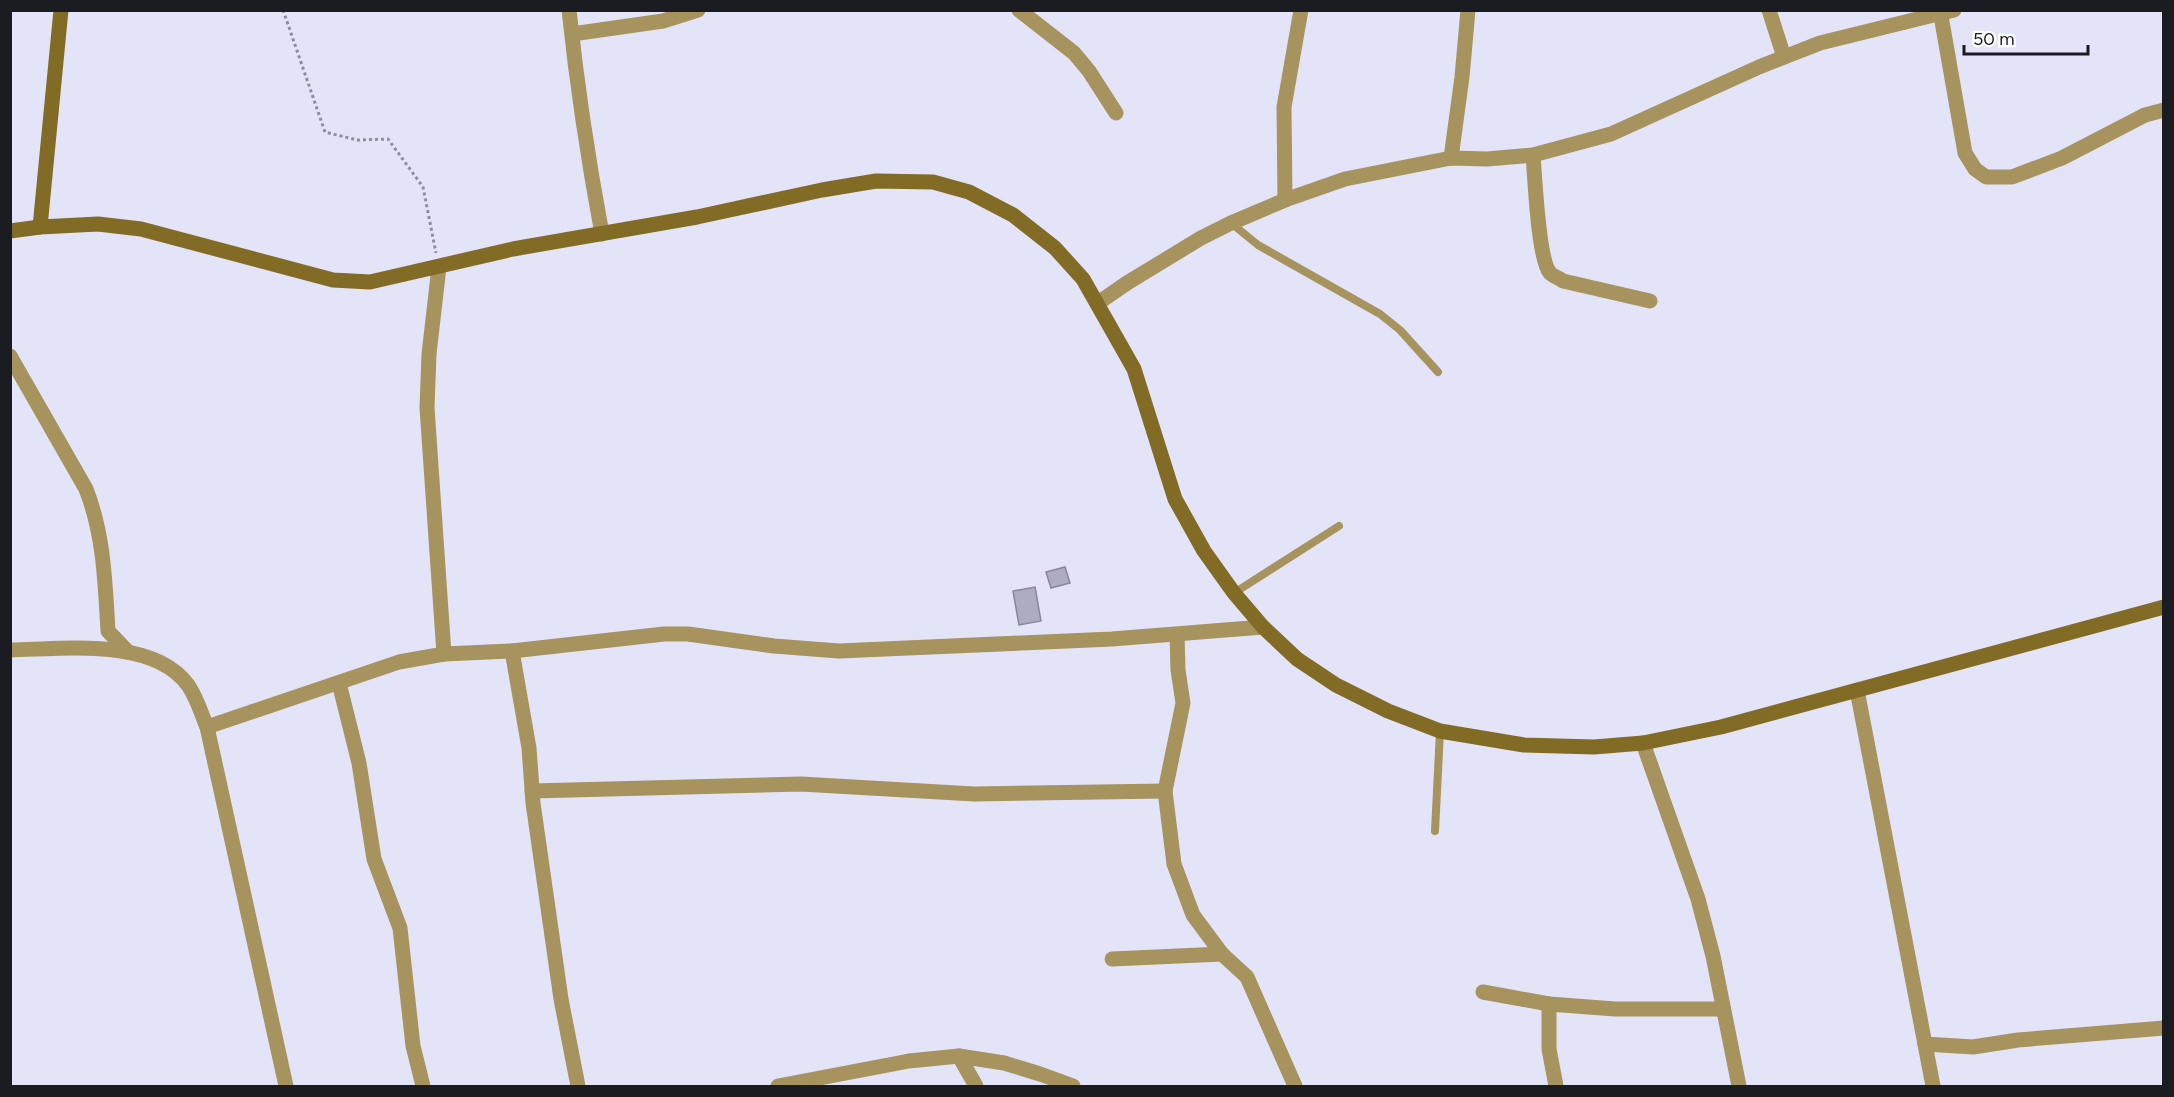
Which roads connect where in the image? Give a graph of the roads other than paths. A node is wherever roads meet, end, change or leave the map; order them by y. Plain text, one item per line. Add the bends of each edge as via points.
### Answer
1 (61, 10) edge
2 (569, 10) edge
3 (698, 10) edge
4 (1019, 10) edge
5 (1301, 10) edge
6 (1468, 10) edge
7 (1769, 10) edge
8 (1945, 12) edge
9 (572, 34) junction
10 (1784, 57) junction
11 (2163, 110) edge
12 (1116, 113) dead end
13 (1533, 155) junction
14 (1451, 158) junction
15 (1285, 200) junction
16 (1231, 223) junction
17 (40, 227) junction
18 (10, 231) edge
19 (602, 234) junction
20 (439, 267) junction
21 (1650, 301) dead end
22 (1098, 303) junction
23 (10, 356) edge
24 (1438, 372) dead end
25 (1339, 526) dead end
26 (1234, 593) junction
27 (2163, 607) edge
28 (1263, 627) junction
29 (108, 631) junction
30 (1177, 635) junction
31 (94, 648) junction
32 (10, 650) edge
33 (512, 651) junction
34 (128, 652) junction
35 (444, 654) junction
36 (339, 682) junction
37 (1857, 690) junction
38 (207, 727) junction
39 (1440, 731) junction
40 (1643, 743) junction
41 (532, 791) junction
42 (1165, 791) junction
43 (1435, 831) dead end
44 (1222, 954) junction
45 (1112, 959) dead end
46 (1483, 992) dead end
47 (1549, 1004) junction
48 (1722, 1010) junction
49 (2163, 1028) edge
50 (1925, 1044) junction
51 (958, 1056) junction
52 (286, 1086) edge
53 (423, 1086) edge
54 (578, 1086) edge
55 (778, 1086) edge
56 (976, 1086) edge
57 (1074, 1086) edge
58 (1295, 1086) edge
59 (1556, 1086) edge
60 (1739, 1086) edge
61 (1933, 1086) edge

1 - 17 main road
2 - 9 street
3 - 9 street via 663,21
4 - 12 street via 1074,53
5 - 15 street via 1284,107
6 - 14 street
7 - 10 street
8 - 10 street via 1820,43
8 - 11 street via 1965,153 1975,169 1986,177 2012,177
9 - 19 street via 585,146
10 - 13 street via 1611,134
13 - 14 street
13 - 21 street via 1541,242 1550,273 1563,280
14 - 15 street via 1345,179
15 - 16 street
16 - 22 street
16 - 24 lane via 1258,245 1380,314
17 - 18 main road
17 - 20 main road via 98,224 141,229 333,279 370,282
19 - 20 main road
19 - 22 main road via 876,181 933,182 969,192 1013,215 1055,248
20 - 35 street via 427,408
22 - 26 main road via 1134,369 1175,499 1204,551
23 - 29 street via 93,508 103,558
25 - 26 lane
26 - 28 main road
27 - 37 main road
28 - 30 street
28 - 39 main road via 1297,659 1336,685
29 - 31 street
29 - 34 street
30 - 33 street via 838,651 664,634
30 - 42 street via 1183,703
31 - 32 street
31 - 34 street
33 - 35 street
33 - 41 street via 529,748
34 - 38 street via 164,663 180,676 197,701
35 - 36 street via 399,662
36 - 38 street
36 - 53 street via 359,763 374,859 400,928 413,1046
37 - 40 main road via 1721,727
37 - 50 street
38 - 52 street
39 - 40 main road via 1524,745 1594,747
39 - 43 lane
40 - 48 street via 1698,898
41 - 42 street via 801,784 974,794
41 - 54 street via 561,999
42 - 44 street via 1174,864 1193,915
44 - 45 street
44 - 58 street via 1247,977
46 - 47 street
47 - 48 street
47 - 59 street via 1549,1049
48 - 60 street
49 - 50 street via 1973,1047
50 - 61 street
51 - 55 street via 909,1061
51 - 56 street
51 - 57 street via 1004,1063

